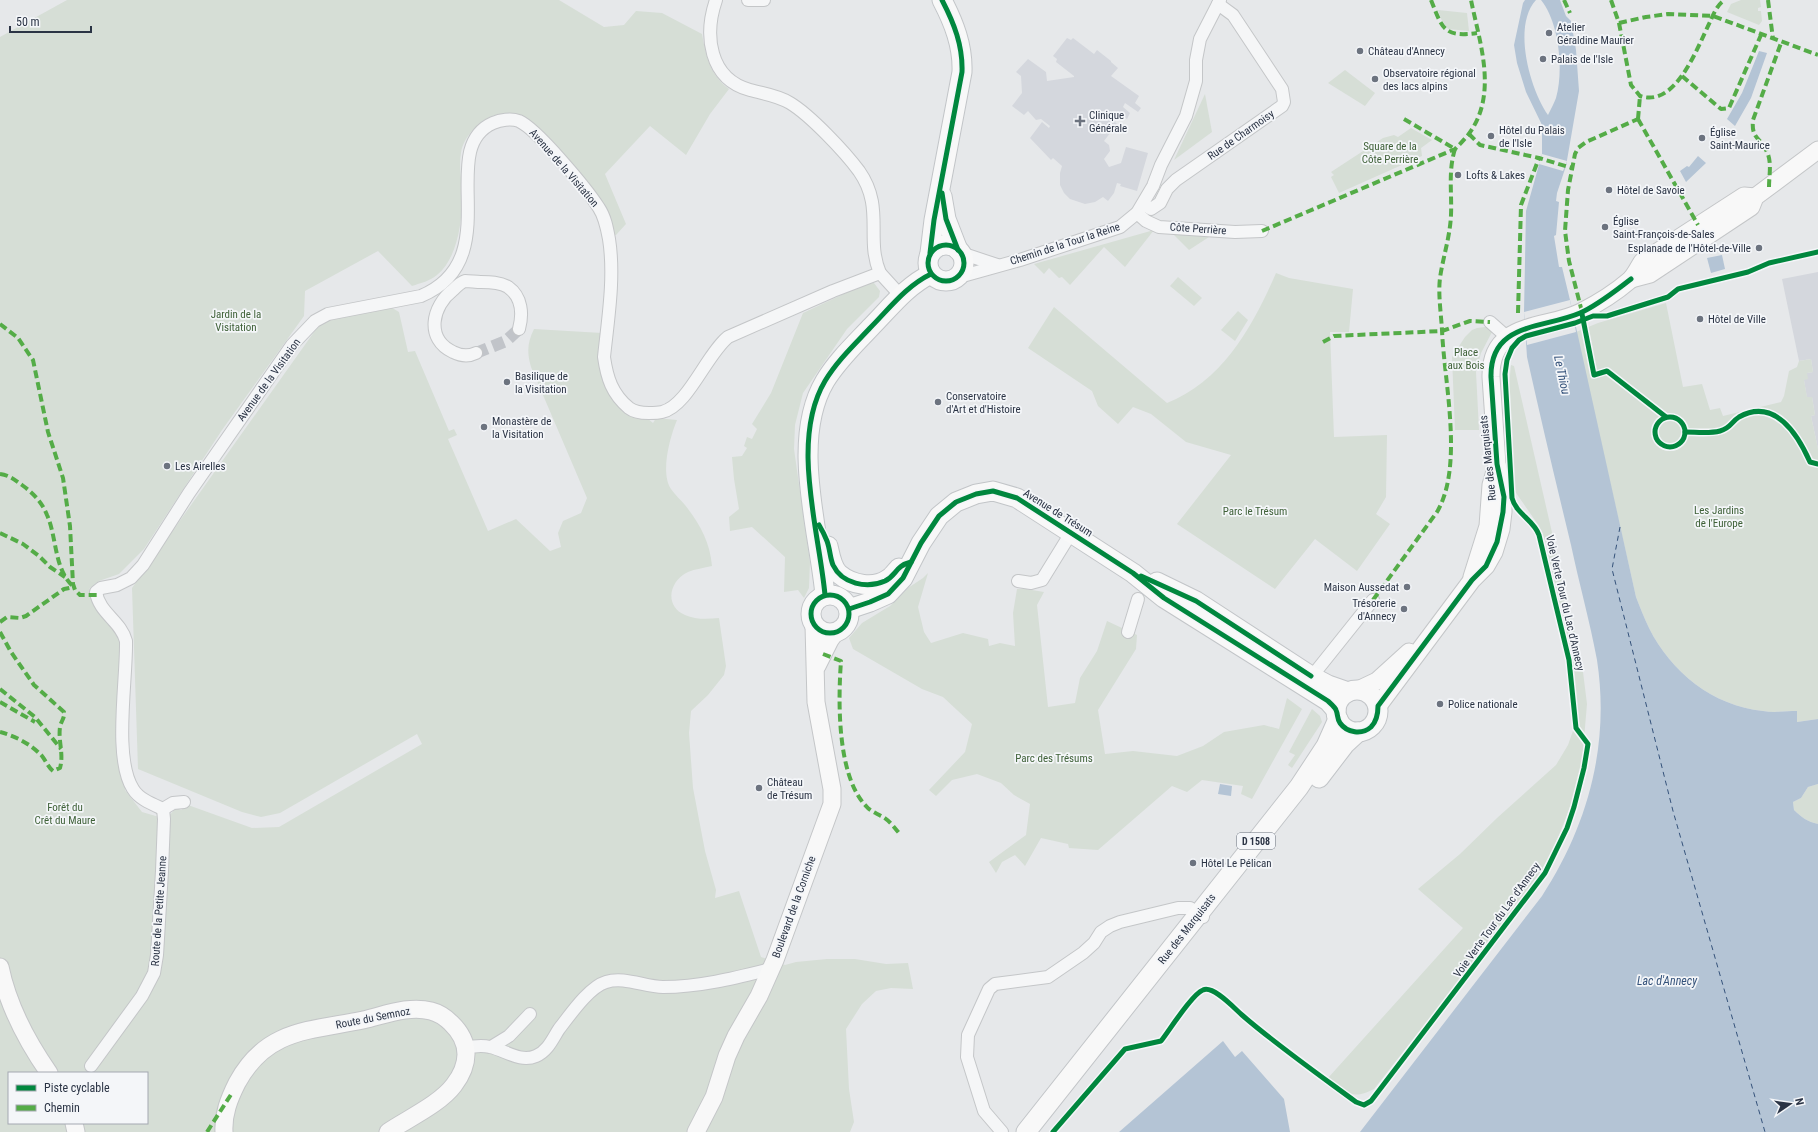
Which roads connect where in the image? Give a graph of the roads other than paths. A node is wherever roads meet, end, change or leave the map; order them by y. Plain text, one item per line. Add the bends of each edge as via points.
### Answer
1 (716, 0) edge
2 (748, 0) edge
3 (764, 0) edge
4 (942, 0) edge
5 (1219, 2) edge
6 (1818, 150) edge
7 (941, 180) junction
8 (1140, 209) junction
9 (1262, 231) dead end
10 (960, 252) junction
11 (930, 253) junction
12 (997, 265) junction
13 (880, 273) junction
14 (931, 274) junction
15 (959, 277) junction
16 (900, 296) junction
17 (1490, 322) dead end
18 (519, 329) tunnel mouth
19 (1507, 337) junction
20 (476, 353) tunnel mouth
21 (814, 516) junction
22 (1071, 533) junction
23 (911, 562) junction
24 (1134, 573) junction
25 (1018, 581) dead end
26 (826, 595) junction
27 (1138, 599) dead end
28 (1373, 600) dead end
29 (849, 609) junction
30 (814, 624) junction
31 (1128, 632) dead end
32 (835, 633) junction
33 (1431, 634) junction
34 (816, 670) junction
35 (1283, 672) junction
36 (1311, 676) junction
37 (1353, 691) junction
38 (1378, 706) junction
39 (1337, 715) junction
40 (1358, 732) junction
41 (184, 802) dead end
42 (163, 809) junction
43 (1202, 916) junction
44 (0, 967) edge
45 (771, 969) junction
46 (530, 1014) dead end
47 (491, 1047) junction
48 (466, 1048) junction
49 (91, 1066) dead end
50 (48, 1072) edge
51 (224, 1132) edge
52 (388, 1132) edge
53 (696, 1132) edge
54 (1002, 1132) edge
55 (1026, 1132) edge
56 (1038, 1132) edge

1 - 13 street via 709,24 711,47 727,78 737,85 776,96 792,104 821,130 860,172 872,199 875,223 873,248
2 - 3 street
4 - 7 main road via 955,27 961,48 962,65
5 - 8 street, Chemin de la Tour la Reine via 1200,39 1196,81 1186,116
5 - 8 street, Rue de Charmoisy via 1233,16 1282,89 1284,102 1282,106 1176,180 1156,207
6 - 19 main road, Rue des Marquisats via 1755,197 1744,196 1642,262 1631,279 1582,312 1526,328
7 - 10 main road via 943,205
7 - 11 main road
8 - 9 street, Côte Perrière via 1146,221 1159,227 1234,232
8 - 12 street, Chemin de la Tour la Reine via 1120,227 1020,260
10 - 11 main road via 949,245 944,245
10 - 12 street, Chemin de la Tour la Reine
10 - 15 main road via 964,265
11 - 14 main road via 928,267
12 - 15 street, Chemin de la Tour la Reine
13 - 16 street
13 - 42 street, Avenue de la Visitation via 728,337 718,345 700,374 675,405 662,412 645,413 632,410 615,394 609,381 604,357 611,267 607,229 599,208 543,140 527,125 511,119 492,123 476,136 469,148 467,240 458,262 446,280 435,290 421,296 328,314 315,321 292,345 189,493 143,565 131,578 96,592 105,612 122,630 126,641 123,738 128,780 137,794
14 - 15 main road via 941,281
14 - 16 main road
16 - 21 main road via 841,358 824,382 811,415 808,453
17 - 19 street
18 - 20 street via 522,315 518,299 513,292 502,285 464,281 444,297 435,313 434,322 440,343 446,349 460,356
19 - 33 main road, Rue des Marquisats via 1496,349 1491,367 1497,464 1491,485 1488,526 1472,580
21 - 23 main road via 828,542 838,574 850,581 880,584 889,579 902,564
21 - 26 main road
22 - 23 main road, Avenue de Trésum via 1017,498 992,492 976,494 956,502 939,516
22 - 24 main road, Avenue de Trésum
22 - 25 street via 1042,580 1031,583
23 - 29 main road, Avenue de Trésum via 903,578 888,594
24 - 35 main road, Avenue de Trésum via 1164,598
24 - 36 main road, Avenue de Trésum via 1196,600
26 - 29 main road via 840,597
26 - 30 main road via 819,598 811,610
27 - 31 street
28 - 36 street
29 - 32 main road via 847,624
30 - 32 main road via 823,632
30 - 34 main road, Boulevard de la Corniche
32 - 34 main road, Boulevard de la Corniche
33 - 37 main road, Rue des Marquisats via 1377,681
33 - 38 main road, Rue des Marquisats
34 - 45 main road, Boulevard de la Corniche via 816,702 832,789 832,804
35 - 36 street
35 - 39 main road, Avenue de Trésum via 1328,701
36 - 37 main road, Avenue de Trésum via 1328,685
37 - 38 main road via 1371,695
37 - 39 main road via 1340,700
38 - 40 main road via 1374,723
39 - 40 main road via 1346,728
39 - 43 main road, Rue des Marquisats / D 1508 via 1326,746 1299,787
40 - 43 main road, Rue des Marquisats / D 1508 via 1343,746
41 - 42 street via 173,803
42 - 49 street, Route de la Petite Jeanne via 158,955 154,973 142,996
43 - 54 street via 1190,908 1178,908 1115,924 1101,932 1083,953 1048,977 995,984 989,989 968,1035 967,1057 984,1111
43 - 55 main road, Rue des Marquisats / D 1508
43 - 56 main road, Rue des Marquisats / D 1508
44 - 50 main road via 16,1019
45 - 47 street via 719,983 663,987 618,980 607,981 589,993 550,1044 536,1056 522,1058
45 - 53 main road, Boulevard de la Corniche via 736,1036 714,1097
46 - 47 street via 509,1036
47 - 48 street
48 - 51 main road, Route du Semnoz via 460,1031 448,1020 432,1011 421,1009 395,1012 277,1040 258,1054 244,1071 225,1111
48 - 52 main road, Route du Semnoz via 464,1067 454,1086 436,1101

